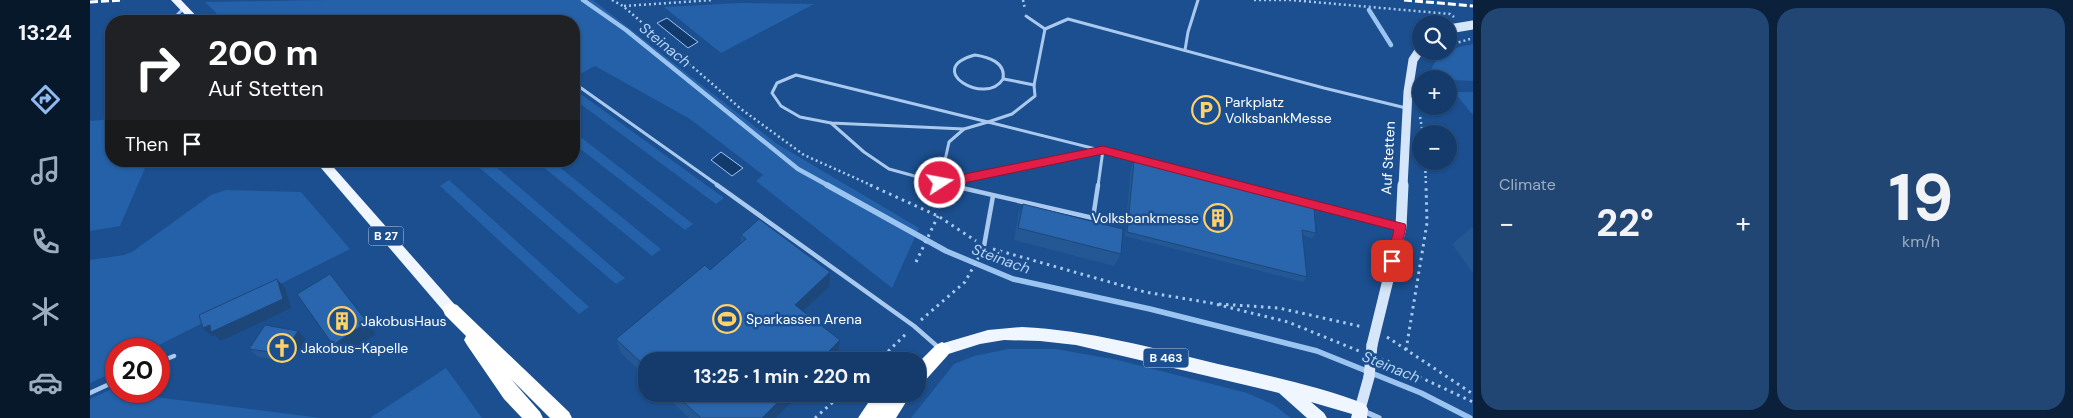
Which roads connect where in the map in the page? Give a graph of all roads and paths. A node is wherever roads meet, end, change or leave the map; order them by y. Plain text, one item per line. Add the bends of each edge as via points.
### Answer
1 (176, 0) edge
2 (612, 0) edge
3 (713, 0) edge
4 (1023, 0) edge
5 (1198, 0) edge
6 (1254, 0) edge
7 (1024, 4) dead end
8 (623, 6) junction
9 (184, 8) junction
10 (177, 15) edge
11 (190, 15) edge
12 (1026, 16) dead end
13 (1469, 26) edge
14 (1045, 29) junction
15 (1473, 38) edge
16 (1457, 43) edge
17 (1185, 50) junction
18 (1413, 60) edge
19 (1004, 79) junction
20 (1034, 85) junction
21 (580, 87) edge
22 (1408, 108) junction
23 (988, 122) junction
24 (831, 123) junction
25 (964, 129) junction
26 (1103, 150) junction
27 (326, 167) edge
28 (1425, 170) edge
29 (940, 183) junction
30 (1278, 195) edge
31 (993, 196) junction
32 (1287, 198) edge
33 (938, 216) junction
34 (1401, 227) junction
35 (984, 246) junction
36 (978, 258) dead end
37 (916, 262) dead end
38 (965, 282) dead end
39 (1211, 303) junction
40 (451, 310) junction
41 (1375, 330) junction
42 (942, 350) junction
43 (1406, 350) junction
44 (1360, 351) dead end
45 (174, 356) dead end
46 (170, 358) edge
47 (1378, 358) dead end
48 (926, 359) edge
49 (926, 367) edge
50 (1279, 385) junction
51 (105, 386) edge
52 (90, 393) edge
53 (1473, 394) edge
54 (833, 402) edge
55 (878, 402) edge
56 (895, 402) edge
57 (1473, 402) edge
58 (1360, 414) edge
59 (534, 418) edge
60 (563, 418) edge
61 (815, 418) edge
62 (867, 418) edge
63 (887, 418) edge
64 (1319, 418) edge
65 (1379, 418) edge

1 - 9 main road
2 - 8 path
3 - 8 path
4 - 7 path
5 - 17 lane
6 - 13 path via 1291,0 1450,14
8 - 33 path via 741,109 804,155
9 - 10 lane
9 - 11 main road
12 - 14 lane
14 - 17 lane via 1068,19
14 - 20 lane
15 - 16 path
17 - 22 lane
18 - 22 street, Auf Stetten
19 - 19 lane via 1001,66 985,56 966,56 954,65 956,78 972,88 992,88
19 - 20 lane
20 - 23 lane via 1035,96 1012,114
21 - 42 lane via 914,326
22 - 34 street, Auf Stetten
23 - 24 lane via 796,74 777,83 772,93 781,106 800,117
23 - 25 lane
23 - 26 lane
24 - 25 lane
24 - 29 lane via 889,169
25 - 29 lane via 949,142
26 - 29 lane
26 - 30 lane
26 - 31 lane via 1093,218
27 - 40 main road, B 27
28 - 43 path via 1427,223
29 - 31 lane
31 - 35 lane
32 - 34 lane
33 - 35 path
33 - 37 path
34 - 41 street, Auf Stetten
35 - 39 path via 1145,292
36 - 38 path
39 - 41 path via 1279,308
39 - 44 path via 1288,322
40 - 59 highway, B 27 via 510,393
40 - 60 highway, B 27
41 - 43 path
41 - 58 street, Auf Stetten, bridge
42 - 48 highway
42 - 49 highway, B 463
42 - 50 main road, B 463 via 966,341 1003,334 1053,335
43 - 53 path
45 - 46 lane
47 - 57 path
50 - 58 main road, B 463
50 - 64 main road, B 463
51 - 52 lane
54 - 61 path
55 - 62 highway
56 - 63 highway
58 - 65 street

